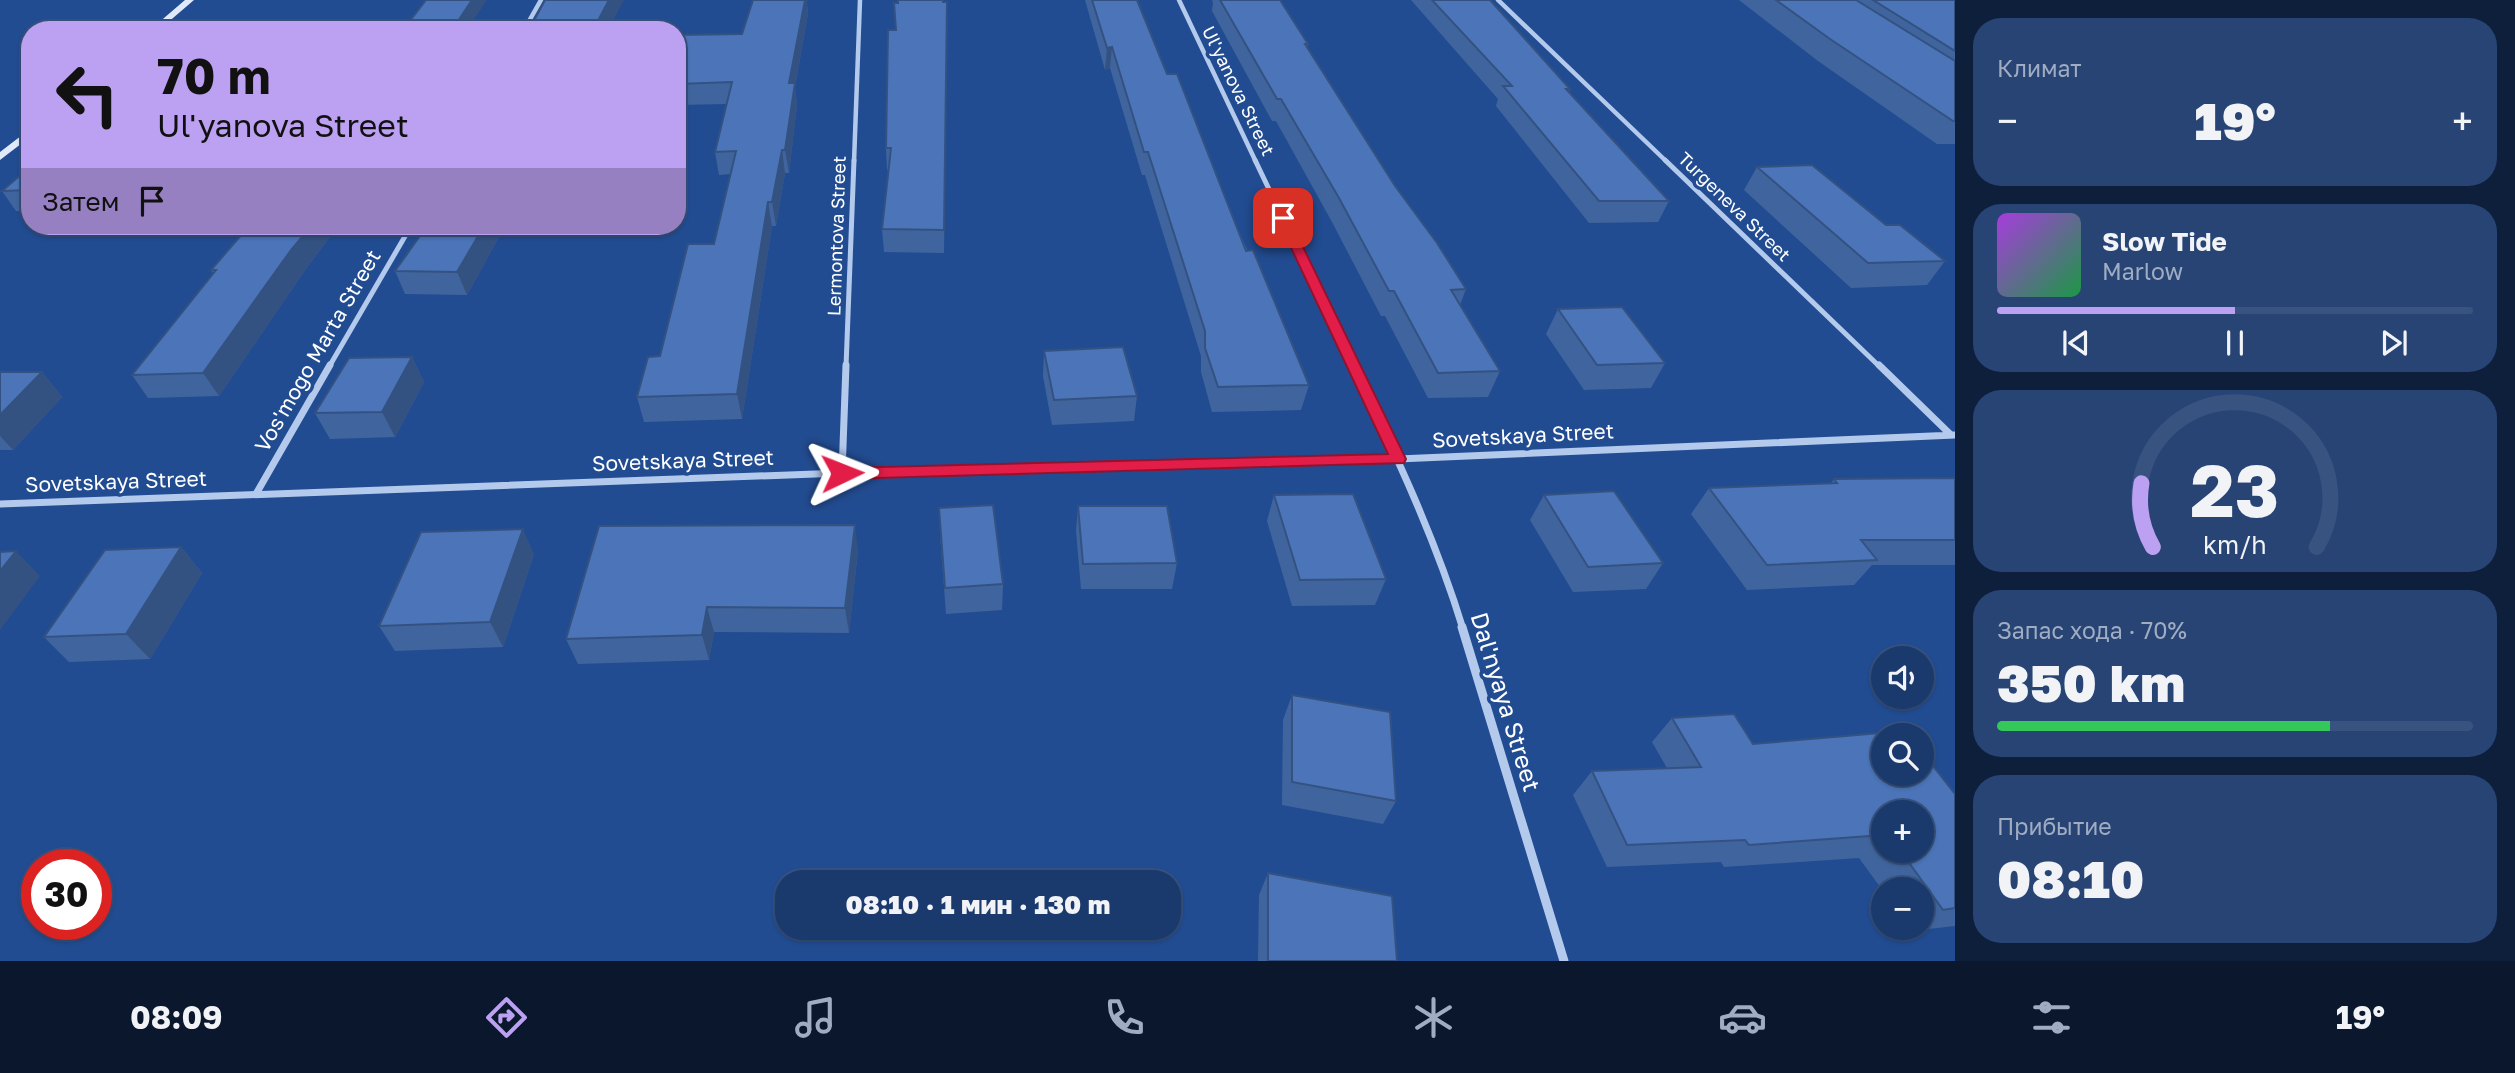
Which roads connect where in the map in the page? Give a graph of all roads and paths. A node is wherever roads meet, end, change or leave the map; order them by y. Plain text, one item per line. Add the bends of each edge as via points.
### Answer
1 (190, 0) edge
2 (541, 0) edge
3 (860, 0) edge
4 (1179, 0) edge
5 (1498, 0) edge
6 (165, 21) edge
7 (529, 21) edge
8 (21, 140) edge
9 (0, 157) edge
10 (406, 235) edge
11 (1953, 435) edge
12 (1398, 459) junction
13 (842, 473) junction
14 (256, 494) junction
15 (0, 504) edge
16 (1564, 961) edge

1 - 6 main road
2 - 7 street
3 - 13 street, Lermontova Street
4 - 12 street, Ul'yanova Street
5 - 11 street, Turgeneva Street
8 - 9 main road
10 - 14 street, Vos'mogo Marta Street
11 - 12 street, Sovetskaya Street
12 - 13 street, Sovetskaya Street
12 - 16 street, Dal'nyaya Street via 1446,573
13 - 14 street, Sovetskaya Street
14 - 15 street, Sovetskaya Street

